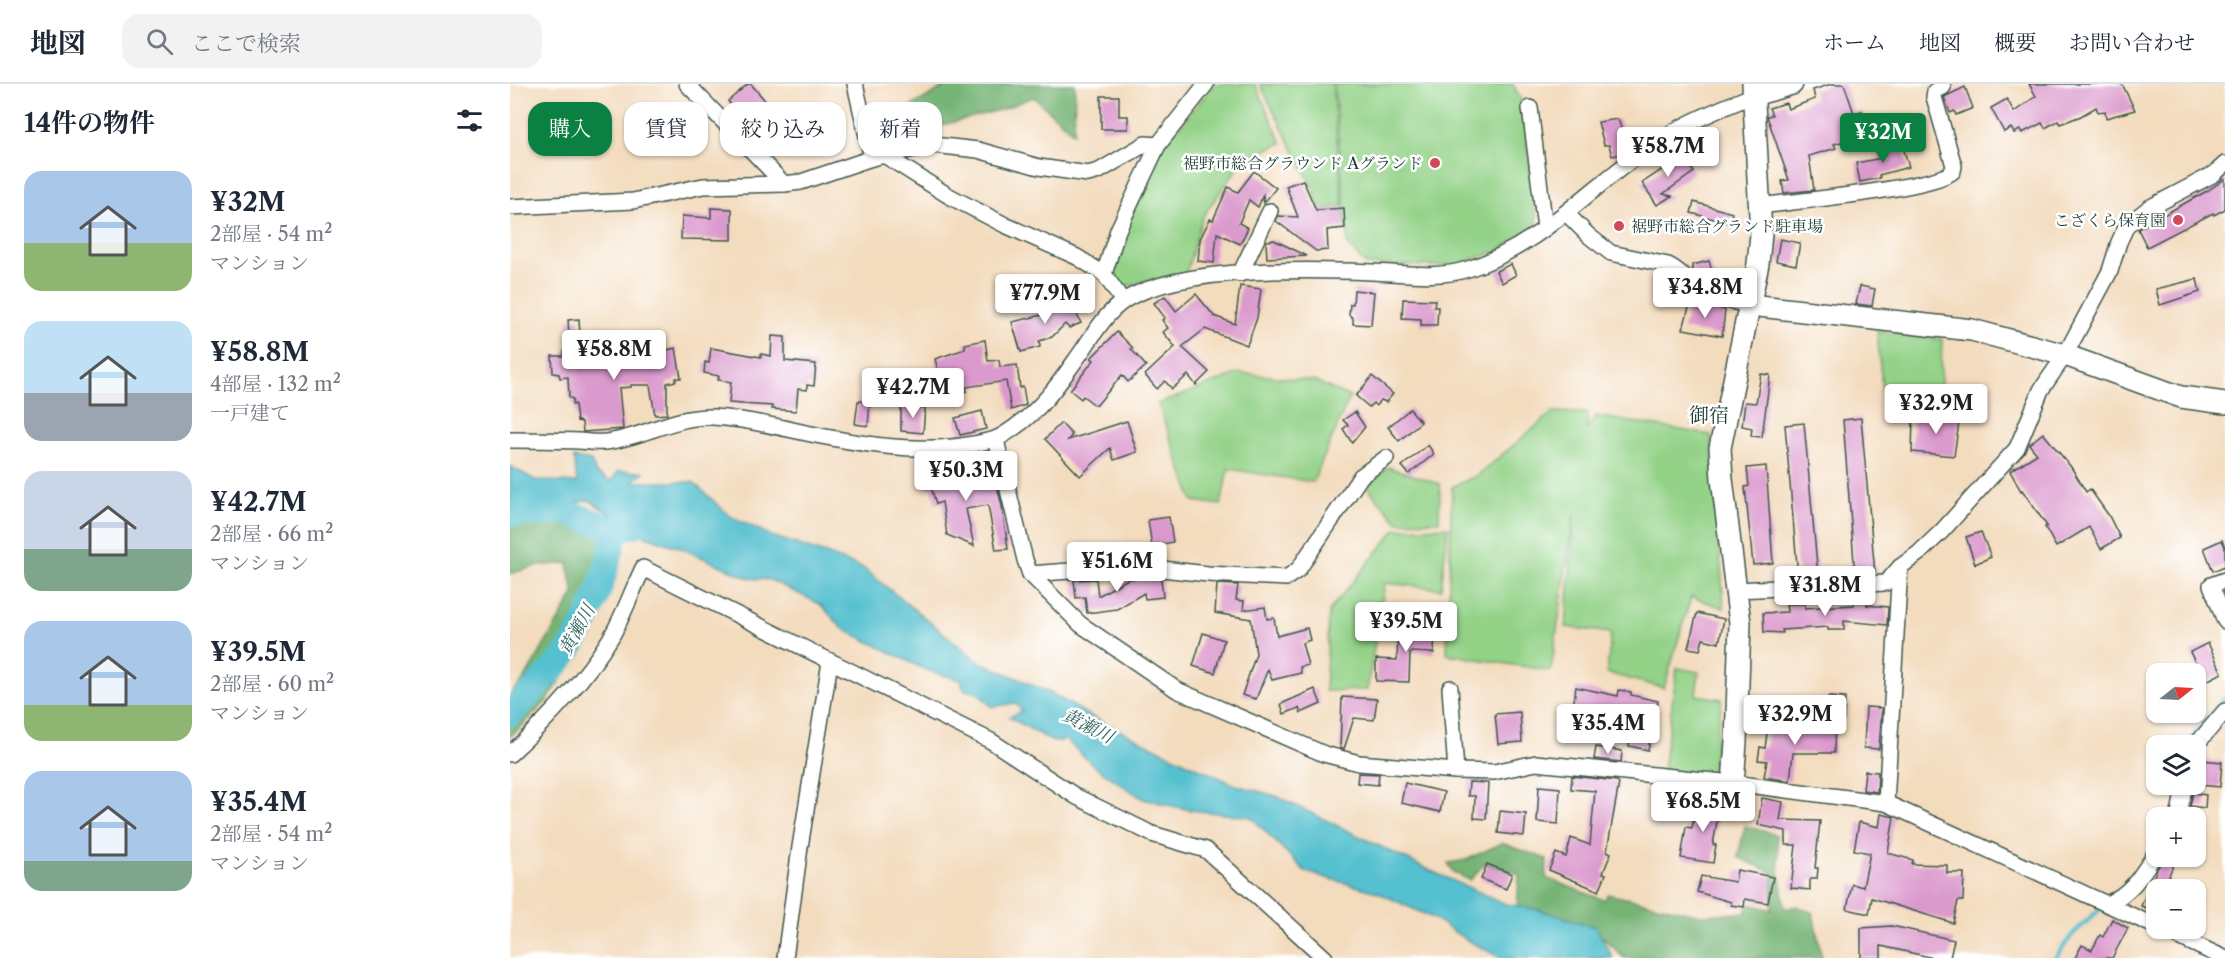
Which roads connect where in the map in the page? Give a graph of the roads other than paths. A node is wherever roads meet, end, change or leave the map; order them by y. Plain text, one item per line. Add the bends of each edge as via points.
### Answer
1 (687, 84) edge
2 (855, 84) edge
3 (1206, 84) edge
4 (1792, 84) edge
5 (1942, 87) dead end
6 (1754, 90) edge
7 (861, 102) edge
8 (1530, 108) dead end
9 (1158, 145) junction
10 (942, 146) edge
11 (878, 156) joint
12 (2225, 164) edge
13 (784, 184) junction
14 (1759, 206) junction
15 (510, 207) edge
16 (1270, 211) dead end
17 (1566, 213) junction
18 (1545, 228) junction
19 (1104, 274) junction
20 (1240, 274) junction
21 (1122, 300) junction
22 (1750, 305) junction
23 (2065, 355) junction
24 (2225, 404) edge
25 (510, 440) edge
26 (996, 440) junction
27 (1386, 458) dead end
28 (1900, 567) junction
29 (1030, 574) junction
30 (2225, 580) edge
31 (1736, 590) junction
32 (2225, 621) edge
33 (830, 662) junction
34 (1450, 688) dead end
35 (2225, 711) edge
36 (2204, 735) edge
37 (510, 753) edge
38 (1456, 771) junction
39 (1733, 783) junction
40 (1886, 803) junction
41 (2147, 867) edge
42 (2112, 902) junction
43 (2146, 921) edge
44 (2183, 939) edge
45 (785, 958) edge
46 (1325, 958) edge
47 (2224, 958) edge

1 - 13 street
2 - 7 street
3 - 9 street
4 - 6 street
5 - 14 street via 1934,97 1954,166 1949,176
6 - 14 street
6 - 17 street via 1659,140
8 - 18 street
9 - 10 street via 1145,144 1088,174
9 - 19 street via 1118,230
11 - 13 street
11 - 19 street via 1005,225 1077,256
12 - 23 street via 2127,225 2110,271
13 - 15 street via 703,186 633,201
14 - 22 street via 1761,234
16 - 20 street
17 - 18 street
17 - 22 street via 1611,253 1668,265 1715,297
18 - 20 street via 1499,258 1438,276 1304,271
19 - 21 street
20 - 21 street via 1158,286
21 - 26 street via 1032,415
22 - 23 street via 1972,330
22 - 31 street via 1720,448
23 - 24 street via 2181,397
23 - 28 street via 2041,390 2017,448 1942,531
25 - 26 street via 605,443 710,417 884,447 956,447
26 - 29 street
27 - 29 street via 1361,476 1299,570 1286,578 1134,566
28 - 31 street via 1886,583
28 - 40 street
29 - 38 street via 1080,624 1177,690 1324,754 1359,763
30 - 32 street via 2211,585
31 - 39 street via 1741,642
33 - 37 street via 642,568 604,647 540,727
33 - 45 street
33 - 46 street via 991,741 1077,797 1152,834 1206,850
34 - 38 street
35 - 36 street
38 - 39 street via 1494,772 1536,763
39 - 40 street
40 - 42 street
41 - 42 street via 2137,882
42 - 43 street
44 - 47 street

